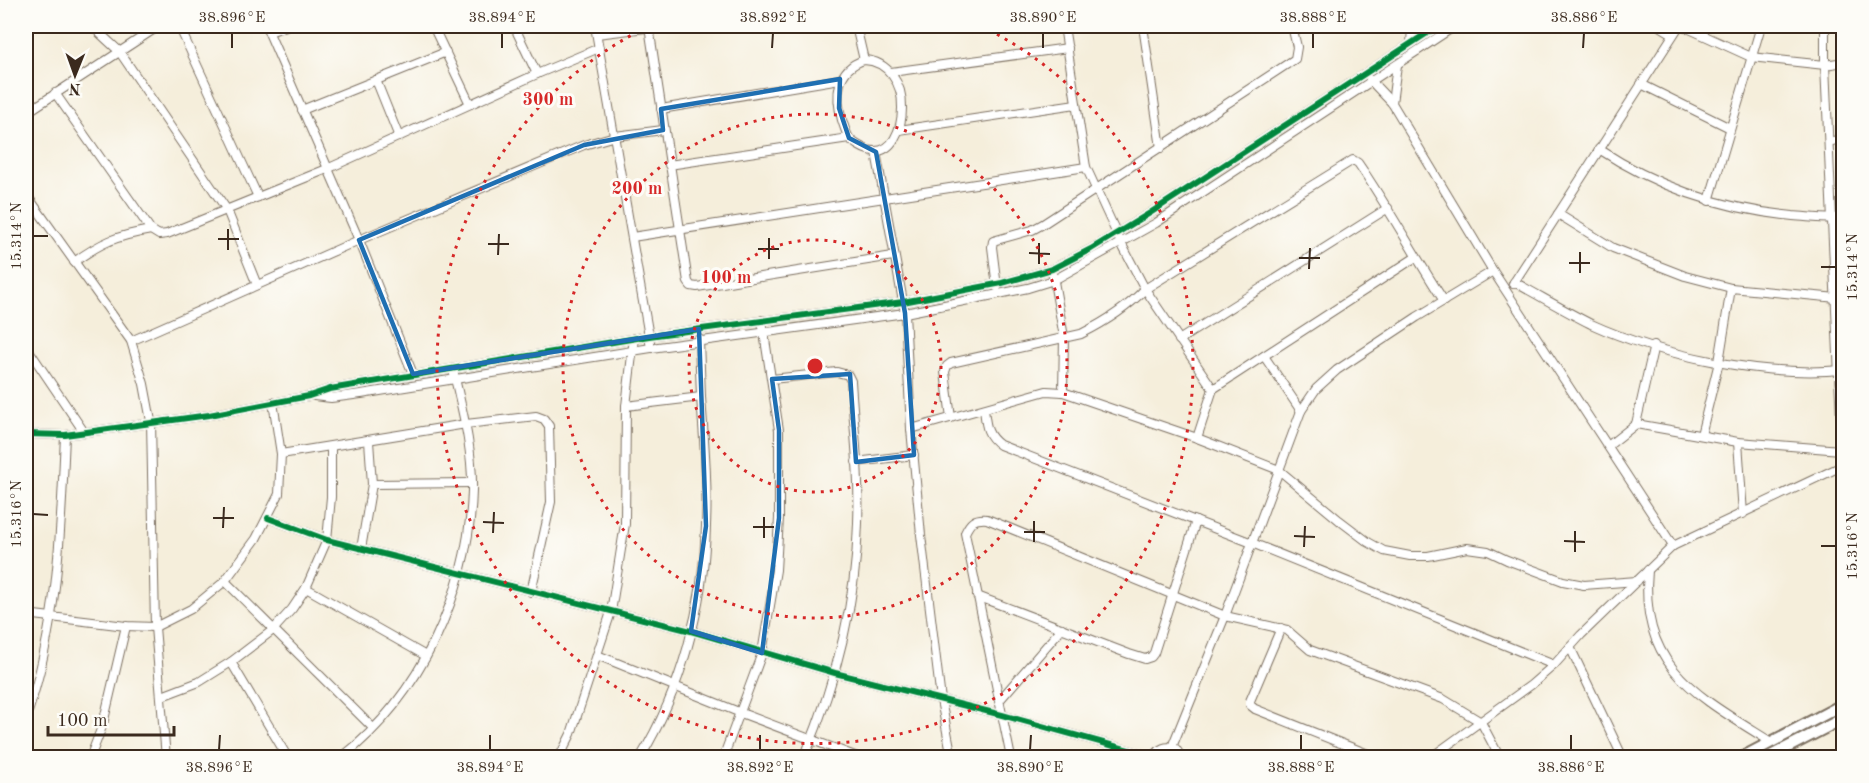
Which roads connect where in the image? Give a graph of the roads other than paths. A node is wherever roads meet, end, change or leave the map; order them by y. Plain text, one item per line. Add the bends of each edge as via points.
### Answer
1 (92, 26) edge
2 (159, 26) edge
3 (179, 26) edge
4 (286, 26) edge
5 (433, 26) edge
6 (514, 26) edge
7 (662, 26) edge
8 (856, 26) edge
9 (1065, 26) edge
10 (1143, 26) edge
11 (1292, 26) edge
12 (1412, 26) edge
13 (1455, 26) edge
14 (1660, 26) edge
15 (1681, 26) edge
16 (1761, 26) edge
17 (1826, 26) edge
18 (649, 27) junction
19 (1435, 27) edge
20 (268, 29) edge
21 (596, 30) edge
22 (1673, 34) junction
23 (1438, 37) junction
24 (1411, 44) junction
25 (599, 48) junction
26 (1068, 48) junction
27 (118, 51) junction
28 (446, 52) junction
29 (1751, 57) junction
30 (864, 60) junction
31 (1844, 62) edge
32 (1397, 64) junction
33 (1826, 65) junction
34 (891, 72) junction
35 (537, 74) junction
36 (1365, 74) junction
37 (840, 79) junction
38 (376, 80) junction
39 (1372, 81) junction
40 (1641, 84) junction
41 (55, 93) junction
42 (1392, 103) junction
43 (470, 104) junction
44 (1076, 104) junction
45 (1313, 108) junction
46 (661, 109) junction
47 (302, 110) junction
48 (26, 113) edge
49 (1320, 115) junction
50 (1730, 128) junction
51 (663, 130) junction
52 (899, 130) junction
53 (399, 136) junction
54 (615, 136) junction
55 (849, 138) junction
56 (1844, 138) edge
57 (1829, 142) junction
58 (1255, 146) junction
59 (1161, 148) junction
60 (1599, 149) junction
61 (876, 152) junction
62 (1261, 154) junction
63 (669, 165) junction
64 (1086, 167) junction
65 (327, 169) junction
66 (1201, 180) junction
67 (1207, 189) junction
68 (1097, 190) junction
69 (26, 194) edge
70 (258, 197) junction
71 (884, 199) junction
72 (1708, 201) junction
73 (1388, 208) junction
74 (227, 210) junction
75 (1558, 214) junction
76 (1844, 218) edge
77 (1833, 219) junction
78 (679, 229) junction
79 (151, 230) junction
80 (1116, 234) junction
81 (632, 237) junction
82 (359, 240) junction
83 (1120, 243) junction
84 (893, 256) junction
85 (1416, 257) junction
86 (74, 262) junction
87 (1052, 269) junction
88 (1493, 271) junction
89 (1054, 280) junction
90 (1514, 282) junction
91 (996, 284) junction
92 (257, 285) junction
93 (1731, 288) junction
94 (1145, 289) junction
95 (1508, 292) junction
96 (999, 295) junction
97 (1840, 297) edge
98 (1444, 301) junction
99 (903, 302) junction
100 (830, 311) junction
101 (905, 313) junction
102 (762, 320) junction
103 (831, 323) junction
104 (699, 329) junction
105 (764, 332) junction
106 (649, 336) junction
107 (1064, 337) junction
108 (634, 338) junction
109 (1179, 340) junction
110 (131, 341) junction
111 (699, 341) junction
112 (1654, 345) junction
113 (26, 346) edge
114 (651, 348) junction
115 (633, 351) junction
116 (549, 352) junction
117 (1264, 356) junction
118 (496, 361) junction
119 (1719, 362) junction
120 (551, 364) junction
121 (452, 368) junction
122 (1842, 370) edge
123 (498, 372) junction
124 (413, 374) junction
125 (385, 379) junction
126 (455, 379) junction
127 (772, 379) junction
128 (387, 389) junction
129 (1213, 389) junction
130 (1063, 392) junction
131 (309, 396) junction
132 (701, 397) junction
133 (273, 402) junction
134 (626, 406) junction
135 (984, 408) junction
136 (1301, 411) junction
137 (951, 418) junction
138 (151, 421) junction
139 (465, 424) junction
140 (1636, 424) junction
141 (911, 429) junction
142 (84, 432) junction
143 (26, 434) edge
144 (65, 435) junction
145 (1701, 435) junction
146 (1197, 438) junction
147 (369, 441) junction
148 (1738, 442) junction
149 (1608, 446) junction
150 (331, 447) junction
151 (1841, 450) junction
152 (281, 454) junction
153 (914, 455) junction
154 (856, 462) junction
155 (1843, 465) edge
156 (1279, 471) junction
157 (472, 483) junction
158 (372, 484) junction
159 (1743, 514) junction
160 (268, 518) junction
161 (1196, 521) junction
162 (327, 540) junction
163 (1252, 543) junction
164 (1673, 546) junction
165 (361, 549) junction
166 (1648, 570) junction
167 (460, 573) junction
168 (225, 581) junction
169 (1637, 581) junction
170 (306, 588) junction
171 (531, 592) junction
172 (1172, 595) junction
173 (977, 596) junction
174 (611, 612) junction
175 (26, 614) edge
176 (1225, 616) junction
177 (52, 618) junction
178 (126, 626) junction
179 (155, 627) junction
180 (1062, 628) junction
181 (1281, 628) junction
182 (273, 630) junction
183 (691, 631) junction
184 (1570, 647) junction
185 (762, 652) junction
186 (597, 655) junction
187 (426, 656) junction
188 (231, 662) junction
189 (1554, 665) junction
190 (835, 673) junction
191 (675, 686) junction
192 (162, 696) junction
193 (941, 700) junction
194 (999, 701) junction
195 (1844, 704) edge
196 (741, 713) junction
197 (1002, 715) junction
198 (26, 718) edge
199 (1844, 718) edge
200 (1481, 722) junction
201 (373, 728) junction
202 (812, 739) junction
203 (1771, 742) junction
204 (1172, 747) junction
205 (1622, 755) edge
206 (1154, 757) edge
207 (90, 758) edge
208 (166, 758) edge
209 (288, 758) edge
210 (341, 758) edge
211 (559, 758) edge
212 (640, 758) edge
213 (723, 758) edge
214 (804, 758) edge
215 (860, 758) edge
216 (952, 758) edge
217 (1011, 758) edge
218 (1182, 758) edge
219 (1378, 758) edge
220 (1430, 758) edge
221 (1500, 758) edge
222 (1609, 758) edge
223 (1741, 758) edge
224 (1767, 758) edge

1 - 27 street
2 - 27 street
3 - 70 street
4 - 20 street
5 - 28 street
6 - 35 street
7 - 18 street
8 - 30 street
9 - 26 street
10 - 59 street
11 - 59 street via 1297,47 1295,59
12 - 24 street
13 - 23 street
14 - 22 street
15 - 22 street
15 - 29 street
16 - 29 street
17 - 33 street
18 - 21 street
18 - 46 street
19 - 23 street
19 - 24 street
20 - 47 street
21 - 25 street
22 - 40 street
23 - 32 street
24 - 36 street
25 - 35 street
25 - 54 street
26 - 34 street
26 - 44 street
27 - 41 street
27 - 74 street
28 - 38 street
28 - 43 street
29 - 33 street
29 - 50 street
30 - 34 street via 881,64
30 - 37 street via 846,69
31 - 33 street
32 - 39 street
32 - 42 street
33 - 57 street
34 - 52 street via 903,104
35 - 43 street
36 - 39 street
36 - 45 street
37 - 46 street
37 - 55 street via 839,108
38 - 47 street
38 - 53 street
39 - 42 street
39 - 49 street
40 - 50 street
40 - 60 street
41 - 48 street
41 - 79 street
42 - 88 street
43 - 53 street
44 - 52 street
44 - 64 street
45 - 49 street
45 - 58 street
46 - 51 street
47 - 65 street
49 - 62 street
50 - 72 street
51 - 54 street
51 - 63 street
52 - 61 street via 886,148
53 - 65 street
54 - 81 street
54 - 82 street via 584,145
55 - 61 street
55 - 63 street
56 - 57 street
57 - 77 street
58 - 62 street
58 - 66 street
59 - 68 street
60 - 72 street via 1663,185
60 - 75 street
61 - 71 street
62 - 67 street
63 - 78 street
64 - 68 street
64 - 71 street
65 - 70 street
65 - 82 street
66 - 67 street
66 - 80 street
67 - 83 street
68 - 80 street
68 - 91 street via 1032,230 993,241
69 - 86 street
70 - 74 street
71 - 78 street
71 - 84 street
72 - 77 street via 1770,214
73 - 85 street
73 - 94 street via 1353,160
73 - 109 street
74 - 79 street via 167,234
74 - 92 street
75 - 90 street
75 - 93 street via 1624,253
76 - 77 street
77 - 97 street
78 - 81 street
78 - 84 street via 688,282 697,287
79 - 86 street via 100,243
80 - 83 street
80 - 87 street
81 - 106 street
82 - 92 street
82 - 124 street
83 - 89 street
83 - 94 street
84 - 99 street
85 - 98 street
85 - 117 street
86 - 110 street
87 - 89 street
87 - 91 street
88 - 95 street
88 - 98 street
89 - 96 street
89 - 107 street
90 - 95 street
90 - 112 street via 1592,324
91 - 96 street
91 - 99 street
92 - 110 street
93 - 97 street
93 - 119 street
94 - 107 street via 1093,328
94 - 109 street
95 - 149 street
96 - 101 street
97 - 122 street
98 - 136 street via 1337,370 1316,389
99 - 100 street
99 - 101 street
100 - 102 street
100 - 103 street
101 - 103 street
101 - 141 street
102 - 104 street
102 - 105 street
103 - 105 street
104 - 106 street
104 - 111 street
105 - 111 street
105 - 127 street
106 - 108 street
106 - 114 street
107 - 130 street
107 - 137 street via 951,363 945,372
108 - 115 street
108 - 116 street
109 - 129 street
110 - 138 street
111 - 114 street
111 - 132 street
112 - 119 street
112 - 140 street
113 - 142 street
114 - 115 street
115 - 120 street
115 - 134 street
116 - 118 street
116 - 120 street
117 - 129 street
117 - 136 street
118 - 121 street
118 - 123 street
119 - 122 street via 1770,370
119 - 145 street
120 - 123 street
121 - 124 street
121 - 126 street
122 - 151 street
123 - 126 street
124 - 125 street
125 - 128 street
125 - 131 street
126 - 128 street
126 - 139 street
127 - 154 street via 837,372 848,375
127 - 185 street via 779,430 779,518 776,570
128 - 131 street via 332,398
129 - 146 street
130 - 135 street via 1046,391
130 - 146 street
131 - 133 street
132 - 134 street
132 - 183 street via 706,526 702,577
133 - 138 street
133 - 152 street
134 - 174 street via 625,524
135 - 137 street
135 - 161 street via 986,429 1000,445
136 - 156 street
137 - 141 street
138 - 142 street
138 - 179 street
139 - 147 street
139 - 157 street
139 - 171 street via 536,416 549,426 551,502
140 - 145 street
140 - 149 street
141 - 153 street
142 - 144 street
143 - 144 street
144 - 177 street via 60,549
145 - 148 street
146 - 156 street
147 - 150 street
147 - 158 street
148 - 151 street
148 - 159 street
149 - 164 street
150 - 152 street
150 - 162 street
151 - 155 street
152 - 160 street via 279,494
153 - 154 street
153 - 193 street
154 - 190 street via 855,573
155 - 159 street
156 - 163 street
156 - 169 street via 1384,551 1428,556 1467,548 1488,551 1563,581 1584,585
157 - 158 street
157 - 167 street via 469,534
158 - 165 street
159 - 164 street
160 - 162 street
160 - 168 street
161 - 163 street
161 - 172 street
162 - 165 street
162 - 170 street
163 - 176 street
163 - 189 street
164 - 166 street
165 - 167 street
166 - 169 street
166 - 203 street via 1652,633 1678,676 1704,699
167 - 171 street
167 - 187 street
168 - 179 street via 190,609
168 - 182 street
169 - 184 street
170 - 182 street
170 - 187 street
171 - 174 street
172 - 173 street via 987,519 976,518 965,533
172 - 176 street
172 - 180 street via 1151,657 1145,659
173 - 180 street
173 - 194 street
174 - 183 street
174 - 186 street
175 - 177 street
176 - 181 street
176 - 204 street
177 - 178 street
177 - 198 street
178 - 179 street
178 - 207 street via 103,724
179 - 192 street
180 - 194 street
181 - 200 street via 1294,634 1310,650 1443,699
181 - 219 street via 1250,705
182 - 188 street
182 - 201 street
183 - 185 street
183 - 191 street
184 - 189 street
184 - 205 street
185 - 190 street
185 - 196 street
186 - 191 street
186 - 211 street
187 - 201 street
188 - 192 street via 199,682
188 - 209 street
189 - 200 street
190 - 193 street
190 - 202 street
191 - 196 street
191 - 212 street
192 - 208 street
193 - 197 street
193 - 216 street
194 - 197 street
195 - 203 main road
196 - 202 street
196 - 213 street
197 - 206 street
197 - 217 street
199 - 224 main road
200 - 220 street
200 - 221 street
201 - 210 street
202 - 214 street
202 - 215 street
203 - 223 main road
204 - 206 street via 1159,750
204 - 218 street
205 - 222 street

